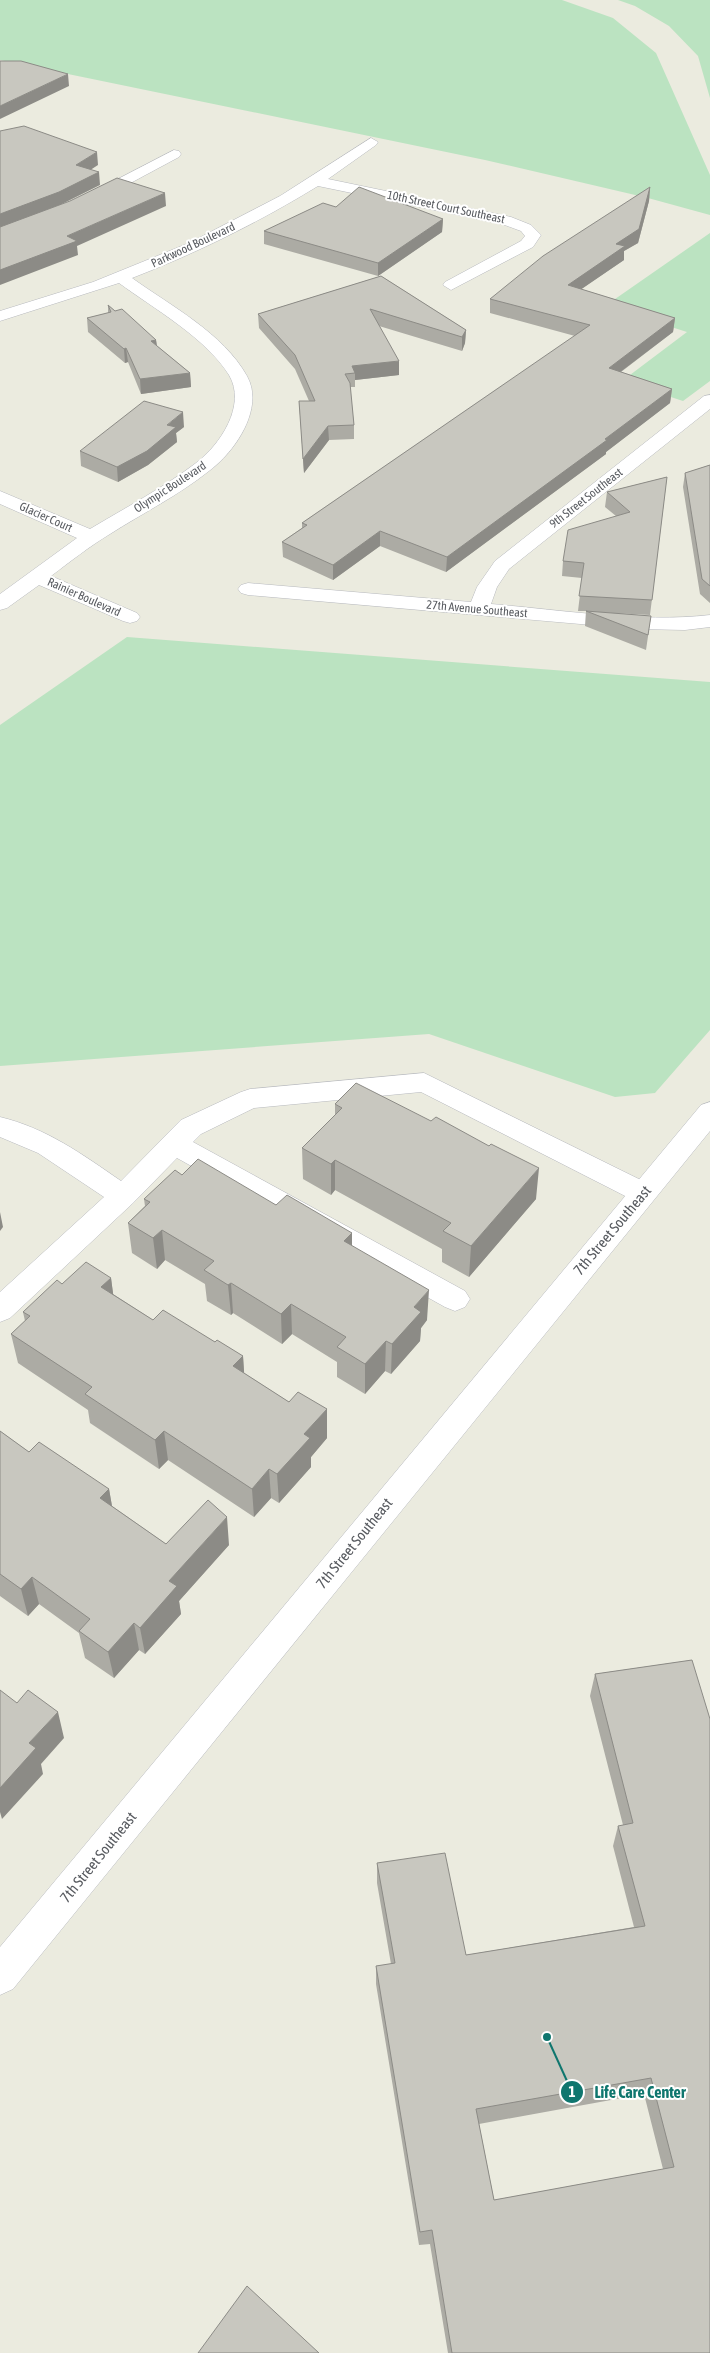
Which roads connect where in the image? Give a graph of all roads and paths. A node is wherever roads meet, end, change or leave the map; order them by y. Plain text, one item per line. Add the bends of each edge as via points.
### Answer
1 (371, 142) dead end
2 (174, 154) dead end
3 (317, 181) junction
4 (80, 203) edge
5 (122, 278) junction
6 (451, 286) dead end
7 (0, 316) edge
8 (710, 400) edge
9 (687, 418) junction
10 (710, 426) edge
11 (0, 497) edge
12 (91, 537) junction
13 (38, 577) junction
14 (248, 589) dead end
15 (0, 604) edge
16 (479, 609) junction
17 (130, 617) dead end
18 (708, 621) edge
19 (710, 1112) edge
20 (0, 1127) edge
21 (175, 1144) junction
22 (643, 1193) junction
23 (123, 1196) junction
24 (455, 1299) dead end
25 (0, 1310) edge
26 (0, 1976) edge

1 - 3 street, Parkwood Boulevard
2 - 4 street
3 - 5 street, Parkwood Boulevard via 251,218
3 - 6 street, 10th Street Court Southeast via 486,215 519,224 531,232 532,239 518,250
5 - 7 street, Parkwood Boulevard
5 - 12 street, Olympic Boulevard via 208,342 229,362 244,389 230,439 219,453 175,486
8 - 9 street, 9th Street Southeast
9 - 10 street
9 - 16 street, 9th Street Southeast via 502,565 486,587
11 - 12 street, Glacier Court
12 - 13 street, Olympic Boulevard
13 - 15 street, Olympic Boulevard
13 - 17 street, Rainier Boulevard
14 - 16 street, 27th Avenue Southeast
16 - 18 street, 27th Avenue Southeast via 664,624
19 - 22 street, 7th Street Southeast
20 - 23 street via 44,1144
21 - 22 street via 192,1127 250,1099 424,1082
21 - 23 street
21 - 24 street
22 - 26 street, 7th Street Southeast
23 - 25 street

